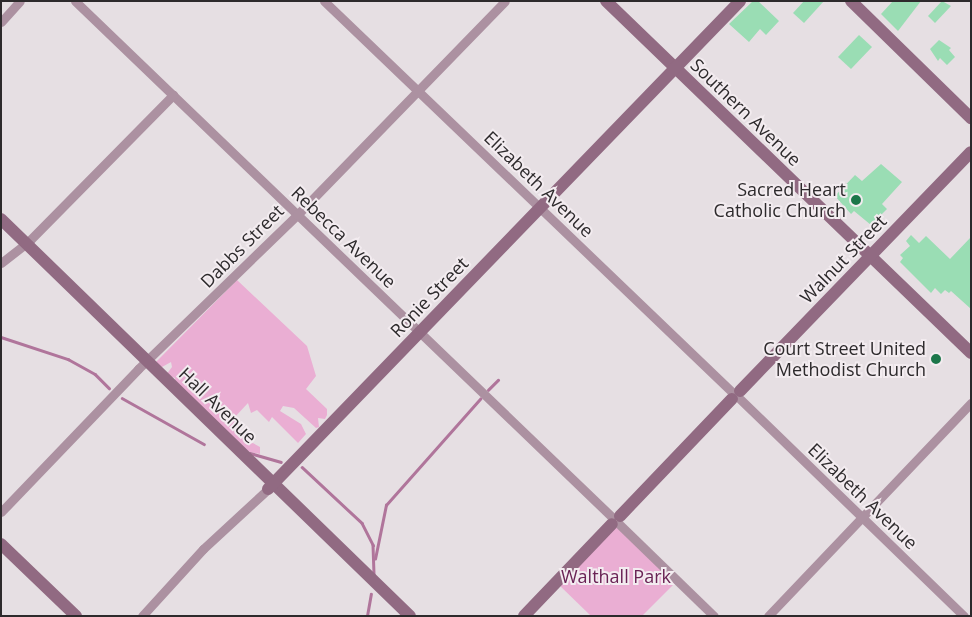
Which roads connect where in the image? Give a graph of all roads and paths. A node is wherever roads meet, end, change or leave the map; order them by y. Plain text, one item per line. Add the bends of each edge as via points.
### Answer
1 (20, 1) edge
2 (75, 1) edge
3 (324, 1) edge
4 (505, 1) edge
5 (606, 1) edge
6 (740, 1) edge
7 (851, 1) edge
8 (1, 22) edge
9 (675, 68) junction
10 (418, 91) junction
11 (173, 95) junction
12 (971, 118) edge
13 (971, 152) edge
14 (540, 208) junction
15 (297, 215) junction
16 (1, 219) edge
17 (1, 229) edge
18 (23, 245) junction
19 (871, 256) junction
20 (1, 263) edge
21 (419, 332) junction
22 (971, 353) edge
23 (144, 363) junction
24 (736, 395) junction
25 (971, 403) edge
26 (271, 486) junction
27 (1, 512) edge
28 (862, 518) junction
29 (616, 520) junction
30 (1, 544) edge
31 (76, 616) edge
32 (142, 616) edge
33 (400, 616) edge
34 (410, 616) edge
35 (524, 616) edge
36 (714, 616) edge
37 (768, 616) edge
38 (964, 616) edge

1 - 8 street
2 - 11 street, Rebecca Avenue
3 - 10 street, Elizabeth Avenue
4 - 10 street, Dabbs Street
5 - 9 street, Southern Avenue
6 - 9 street, Ronie Street
7 - 12 street
9 - 14 street, Ronie Street
9 - 19 street, Southern Avenue
10 - 14 street, Elizabeth Avenue
10 - 15 street, Dabbs Street
11 - 15 street, Rebecca Avenue
11 - 18 street
13 - 19 street, Walnut Street
14 - 21 street, Ronie Street
14 - 24 street, Elizabeth Avenue
15 - 21 street, Rebecca Avenue
15 - 23 street, Dabbs Street
16 - 18 street, Hall Avenue
17 - 18 street, Hall Avenue
18 - 20 street
18 - 23 street, Hall Avenue
19 - 22 street, Southern Avenue
19 - 24 street, Walnut Street
21 - 26 street, Ronie Street
21 - 29 street, Rebecca Avenue
23 - 26 street, Hall Avenue
23 - 27 street, Dabbs Street
24 - 28 street, Elizabeth Avenue
24 - 29 street, Walnut Street
25 - 28 street
26 - 32 street, Ronie Street via 204,549
26 - 33 street, Hall Avenue
26 - 34 street, Hall Avenue
28 - 37 street
28 - 38 street, Elizabeth Avenue
29 - 35 street, Walnut Street
29 - 36 street, Rebecca Avenue
30 - 31 street

